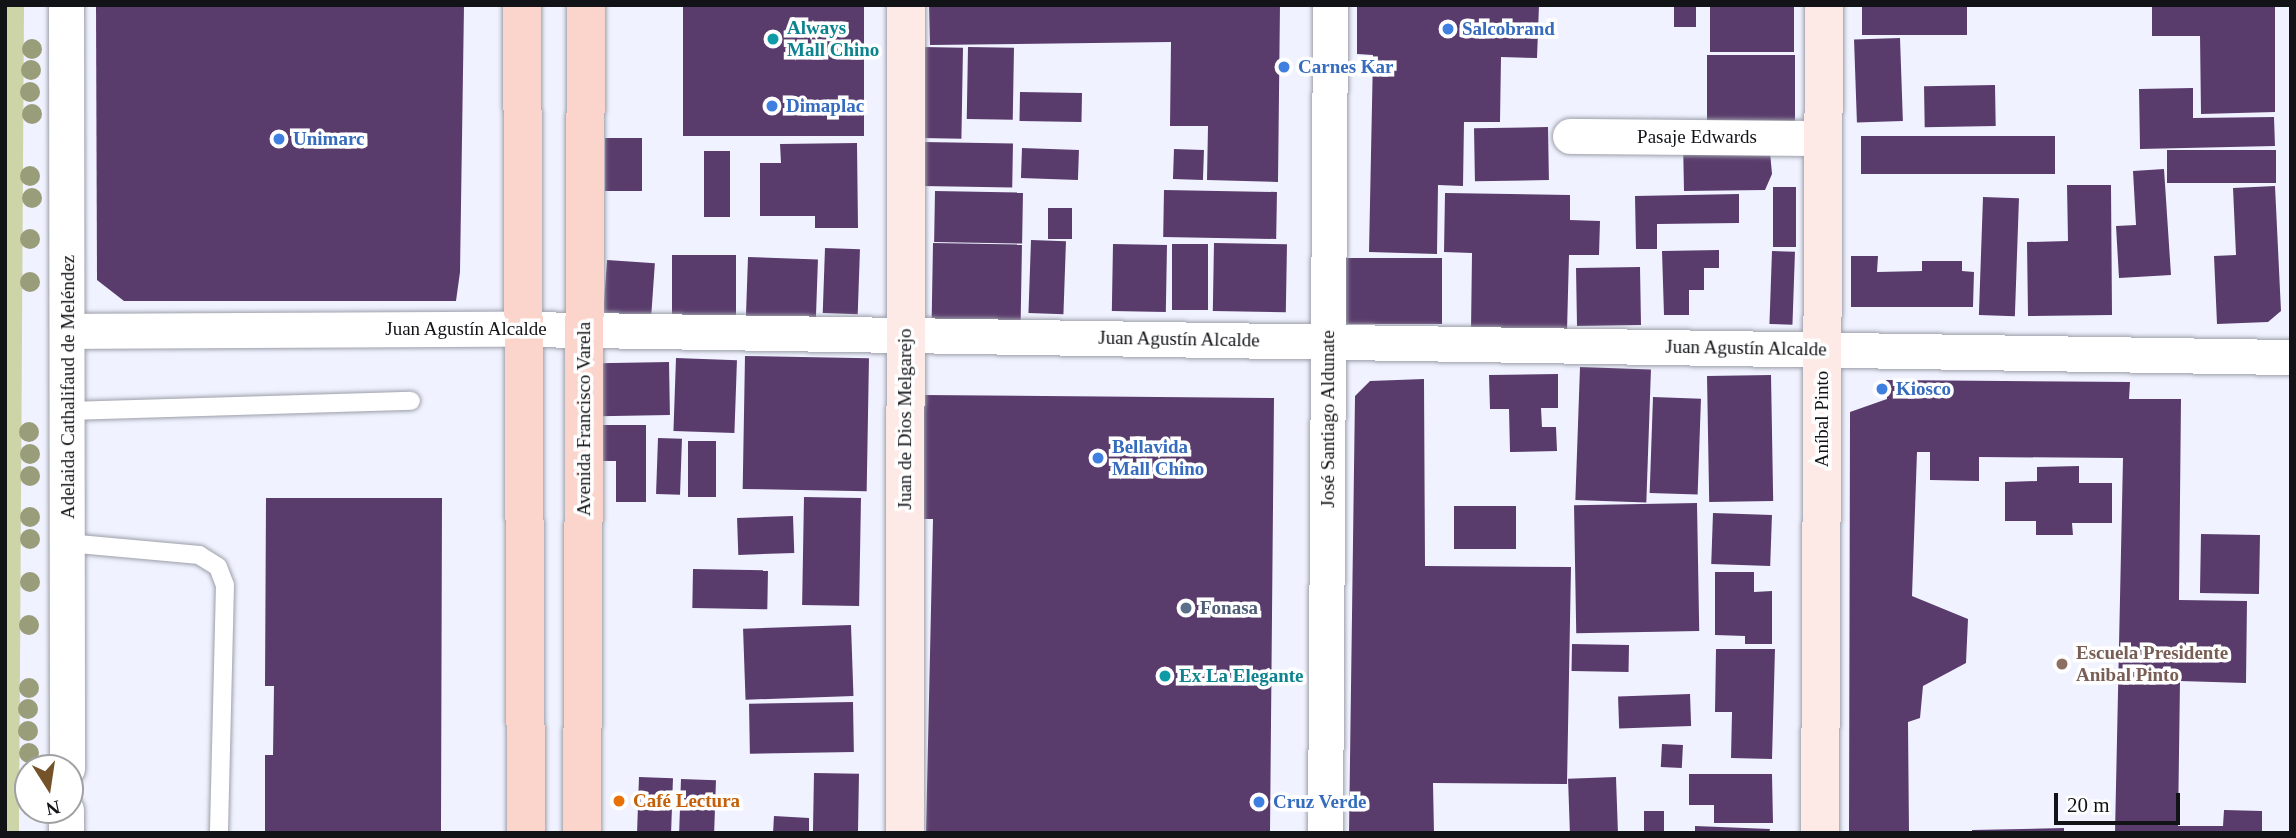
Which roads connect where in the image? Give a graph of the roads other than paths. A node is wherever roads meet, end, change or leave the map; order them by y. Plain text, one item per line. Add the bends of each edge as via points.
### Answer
1 (66, 5) edge
2 (522, 5) edge
3 (586, 5) edge
4 (906, 5) edge
5 (1330, 5) edge
6 (1824, 5) edge
7 (1570, 136) dead end
8 (1824, 138) junction
9 (524, 328) junction
10 (584, 329) junction
11 (68, 331) junction
12 (905, 334) junction
13 (1328, 342) junction
14 (1823, 349) junction
15 (2291, 357) edge
16 (411, 401) dead end
17 (69, 411) junction
18 (67, 543) junction
19 (67, 754) edge
20 (219, 833) edge
21 (526, 833) edge
22 (582, 833) edge
23 (905, 833) edge
24 (1325, 833) edge
25 (1820, 833) edge

1 - 11 street, Adelaida Cathalifaud de Meléndez
2 - 9 main road
3 - 10 main road, Avenida Francisco Varela
4 - 12 street, Juan de Dios Melgarejo
5 - 13 street, José Santiago Aldunate
6 - 8 street, Aníbal Pinto
7 - 8 street, Pasaje Edwards
8 - 14 street, Aníbal Pinto
9 - 10 street, Juan Agustín Alcalde
9 - 11 street, Juan Agustín Alcalde
9 - 21 main road
10 - 12 street, Juan Agustín Alcalde
10 - 22 main road, Avenida Francisco Varela
11 - 17 street, Adelaida Cathalifaud de Meléndez
12 - 13 street, Juan Agustín Alcalde
12 - 23 street, Juan de Dios Melgarejo
13 - 14 street, Juan Agustín Alcalde
13 - 24 street, José Santiago Aldunate
14 - 15 street, Juan Agustín Alcalde
14 - 25 street, Aníbal Pinto
16 - 17 lane
17 - 18 street, Adelaida Cathalifaud de Meléndez
18 - 19 street, Adelaida Cathalifaud de Meléndez
18 - 20 lane via 199,555 218,567 225,585

